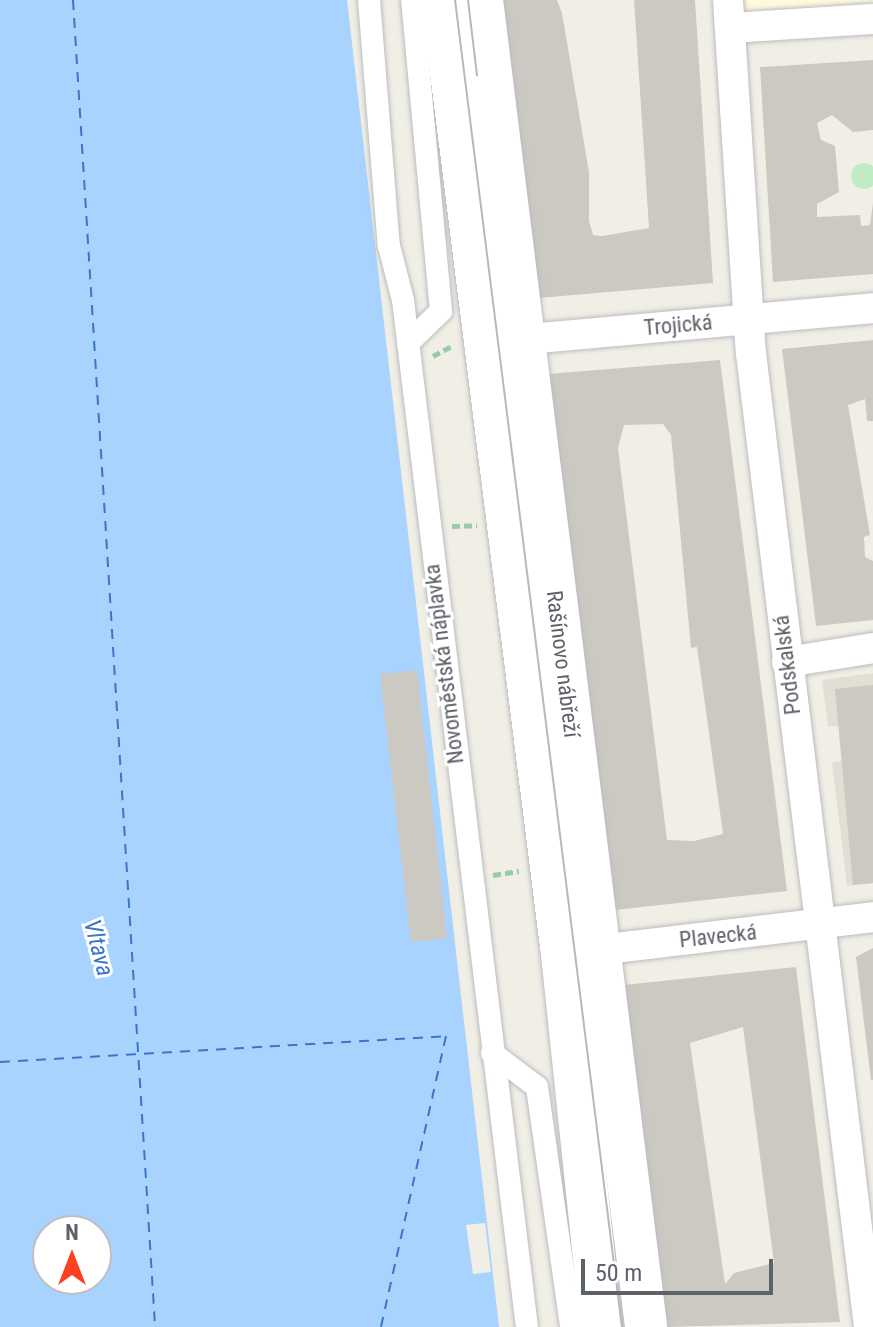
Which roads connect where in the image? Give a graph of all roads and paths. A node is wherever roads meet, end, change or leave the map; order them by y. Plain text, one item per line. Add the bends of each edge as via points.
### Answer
1 (369, 0) edge
2 (412, 0) edge
3 (442, 0) edge
4 (482, 0) edge
5 (729, 14) edge
6 (873, 19) edge
7 (873, 308) edge
8 (748, 319) junction
9 (503, 342) junction
10 (408, 343) junction
11 (873, 648) edge
12 (787, 662) junction
13 (873, 917) edge
14 (819, 924) junction
15 (580, 952) junction
16 (492, 1053) junction
17 (527, 1327) edge
18 (571, 1327) edge
19 (601, 1327) edge
20 (646, 1327) edge
21 (869, 1327) edge

1 - 10 street, Novoměstská náplavka via 389,246
2 - 10 street via 441,311
3 - 9 main road, Rašínovo nábřeží
4 - 9 main road, Rašínovo nábřeží
5 - 6 street
5 - 8 street, Podskalská
7 - 8 street, Trojická
8 - 9 street, Trojická
8 - 12 street, Podskalská
9 - 15 main road, Rašínovo nábřeží
10 - 16 street, Novoměstská náplavka
11 - 12 street
12 - 14 street, Podskalská
13 - 14 street, Plavecká
14 - 15 street, Plavecká
14 - 21 street, Podskalská
15 - 19 main road, Rašínovo nábřeží
15 - 20 main road, Rašínovo nábřeží
16 - 17 street, Novoměstská náplavka
16 - 18 street via 537,1087

